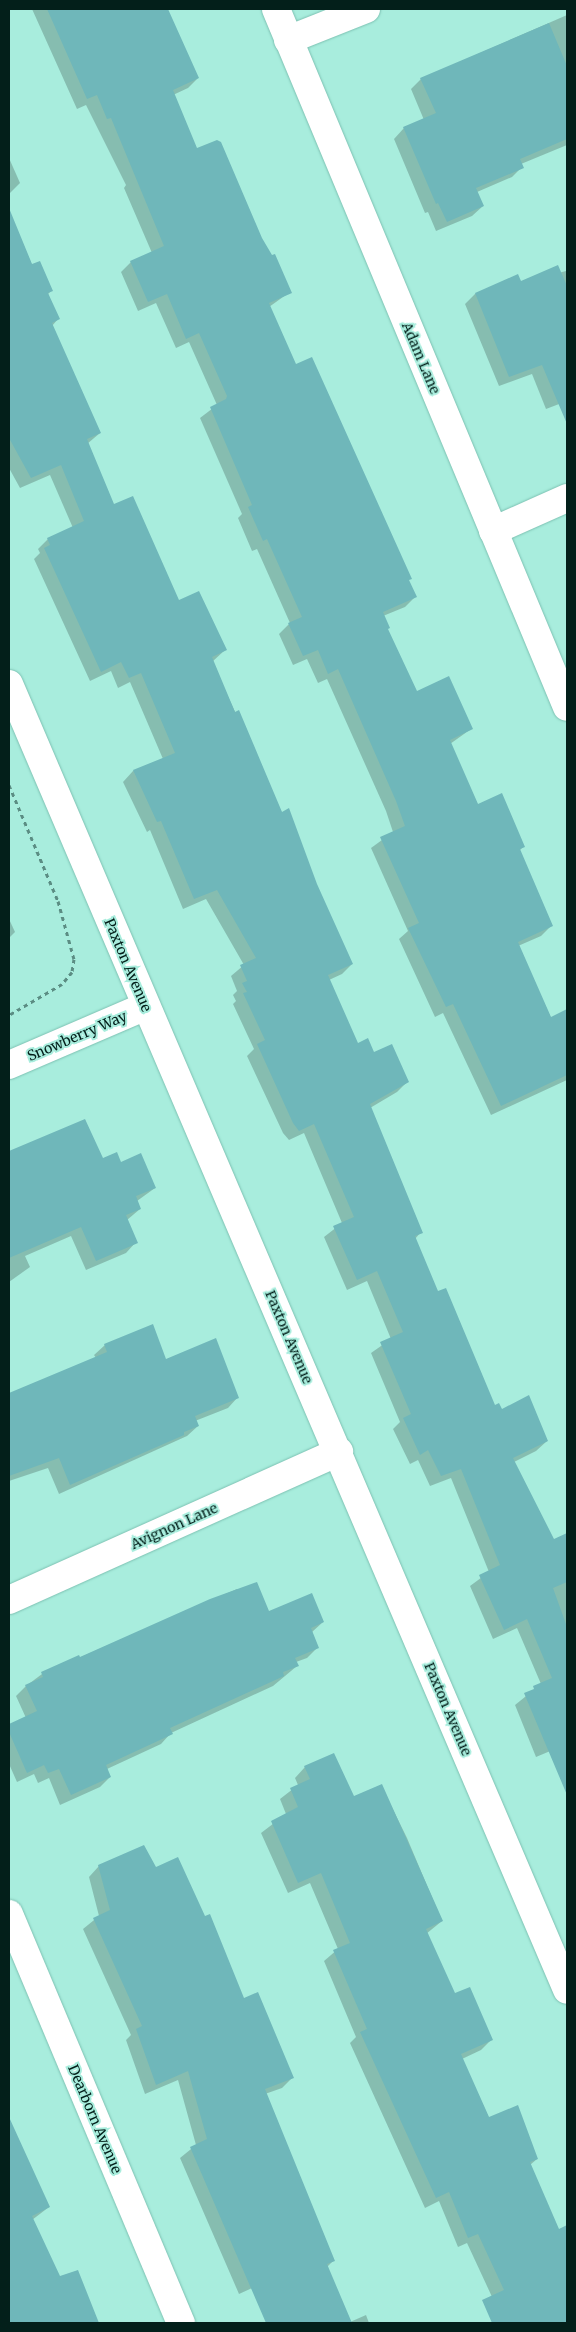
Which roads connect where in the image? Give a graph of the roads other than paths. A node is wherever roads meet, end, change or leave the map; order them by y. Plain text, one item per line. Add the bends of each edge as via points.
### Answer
1 (276, 9) edge
2 (366, 9) edge
3 (288, 40) junction
4 (567, 498) edge
5 (493, 531) junction
6 (9, 684) edge
7 (567, 707) edge
8 (146, 1006) junction
9 (9, 1065) edge
10 (339, 1452) junction
11 (9, 1600) edge
12 (9, 1914) edge
13 (567, 1990) edge
14 (181, 2323) edge

1 - 3 street, Adam Lane
2 - 3 street
3 - 5 street, Adam Lane
4 - 5 street
5 - 7 street, Adam Lane
6 - 8 street, Paxton Avenue
8 - 9 street, Snowberry Way
8 - 10 street, Paxton Avenue
10 - 11 street, Avignon Lane
10 - 13 street, Paxton Avenue
12 - 14 street, Dearborn Avenue

